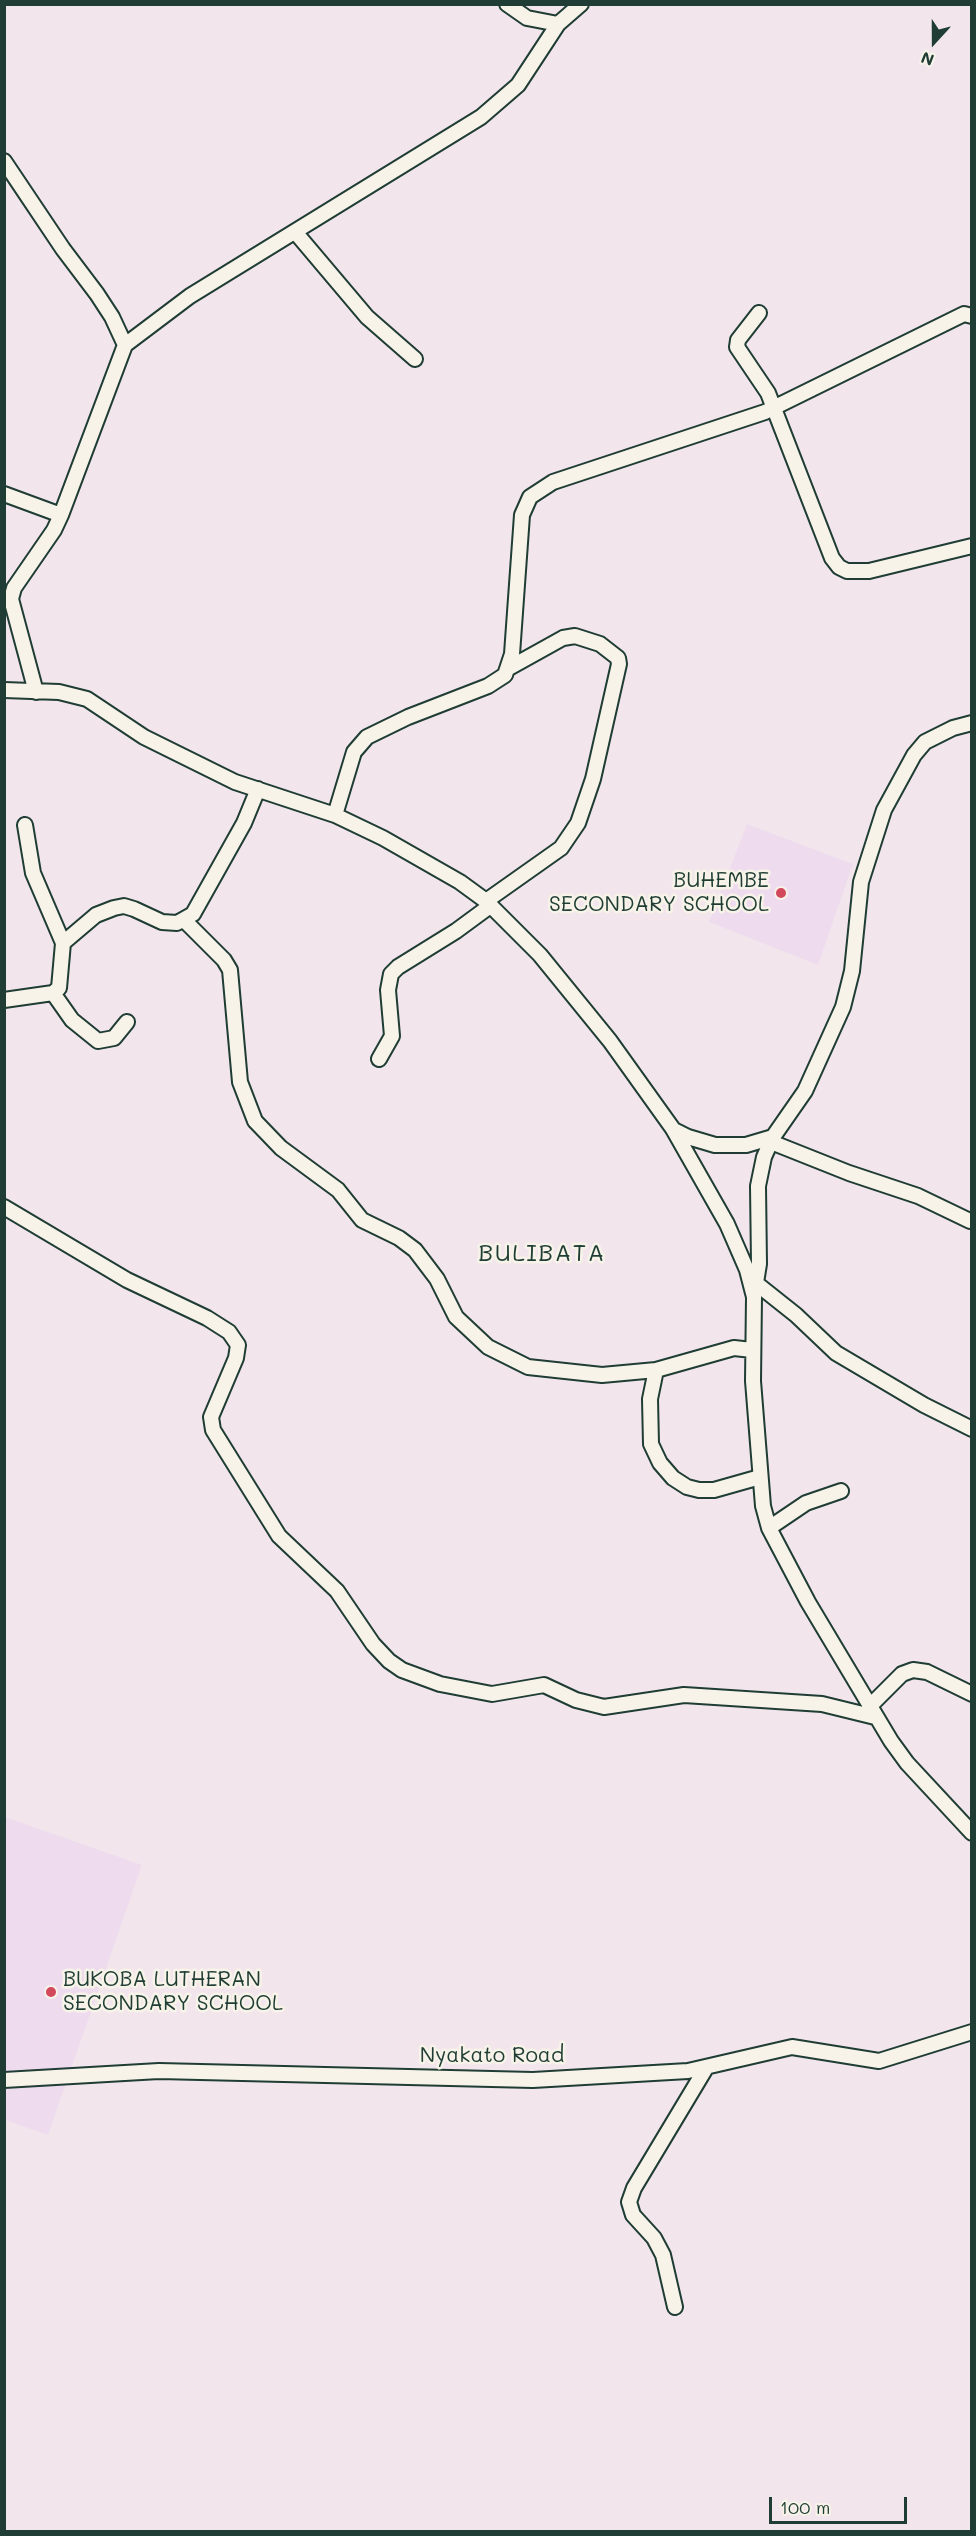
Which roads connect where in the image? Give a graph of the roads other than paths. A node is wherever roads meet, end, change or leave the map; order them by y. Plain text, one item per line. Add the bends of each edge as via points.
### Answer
1 (507, 4) edge
2 (581, 4) edge
3 (558, 24) junction
4 (6, 164) edge
5 (296, 233) junction
6 (759, 313) dead end
7 (972, 316) edge
8 (125, 345) junction
9 (414, 359) dead end
10 (774, 408) junction
11 (4, 494) edge
12 (61, 515) junction
13 (972, 546) edge
14 (8, 604) edge
15 (509, 668) junction
16 (4, 690) edge
17 (36, 692) junction
18 (972, 723) edge
19 (258, 789) junction
20 (335, 815) junction
21 (25, 825) dead end
22 (488, 904) junction
23 (184, 920) junction
24 (63, 942) junction
25 (53, 993) junction
26 (4, 1000) edge
27 (127, 1022) dead end
28 (379, 1059) dead end
29 (673, 1129) junction
30 (772, 1139) junction
31 (4, 1207) edge
32 (970, 1221) edge
33 (755, 1290) junction
34 (752, 1350) junction
35 (656, 1370) junction
36 (972, 1429) edge
37 (760, 1477) junction
38 (841, 1491) dead end
39 (769, 1527) junction
40 (972, 1694) edge
41 (873, 1712) junction
42 (972, 1833) edge
43 (972, 2032) edge
44 (706, 2068) junction
45 (4, 2080) edge
46 (675, 2307) dead end

1 - 3 street via 527,18
2 - 3 street
3 - 5 street via 518,85 481,117
4 - 8 street via 97,294
5 - 8 street via 190,296
5 - 9 street via 367,317
6 - 10 street via 737,347
7 - 10 street via 964,314
8 - 12 street
10 - 13 street via 832,558 839,567 869,571
10 - 15 street via 561,479 530,497 522,515
11 - 12 street
12 - 14 street via 14,588
14 - 17 street
15 - 20 street via 488,686 367,737 354,752
15 - 22 street via 563,638 575,636 600,644 618,658 619,664 593,779 578,823 561,848
16 - 17 street
17 - 19 street via 59,692 87,699 172,752
18 - 30 street via 925,742 884,810 861,882 852,971 843,1007 805,1091
19 - 20 street
19 - 23 street via 210,885 193,914
20 - 22 street via 426,862
21 - 24 street via 33,873
22 - 28 street via 392,974 388,990 392,1036
22 - 29 street via 540,955 610,1041
23 - 24 street via 162,922 124,906 96,915
23 - 35 street via 230,970 238,1071 255,1121 281,1148 338,1190 362,1220 415,1250 470,1333 507,1359 528,1367 602,1375
24 - 25 street via 59,988
25 - 26 street
25 - 27 street via 72,1020 98,1041 114,1038
29 - 30 street via 715,1145 746,1145
29 - 33 street via 737,1245
30 - 32 street via 849,1173 918,1196
30 - 33 street via 758,1186 759,1264
31 - 41 street via 127,1280 229,1332 238,1345 236,1358 211,1417 213,1430 279,1536 337,1591 373,1644 402,1670 481,1693 511,1693 544,1685 604,1707 684,1695 822,1704
33 - 34 street
33 - 36 street via 796,1315 836,1353
34 - 35 street via 724,1350
34 - 37 street
35 - 37 street via 650,1399 651,1444 673,1478 687,1487 714,1490
37 - 39 street
38 - 39 street via 806,1503
39 - 41 street
40 - 41 street via 913,1670 902,1674
41 - 42 street via 907,1763
43 - 44 street, Nyakato Road via 879,2061 792,2047
44 - 45 street, Nyakato Road via 533,2080 159,2071
44 - 46 street via 629,2202 633,2215 663,2255

